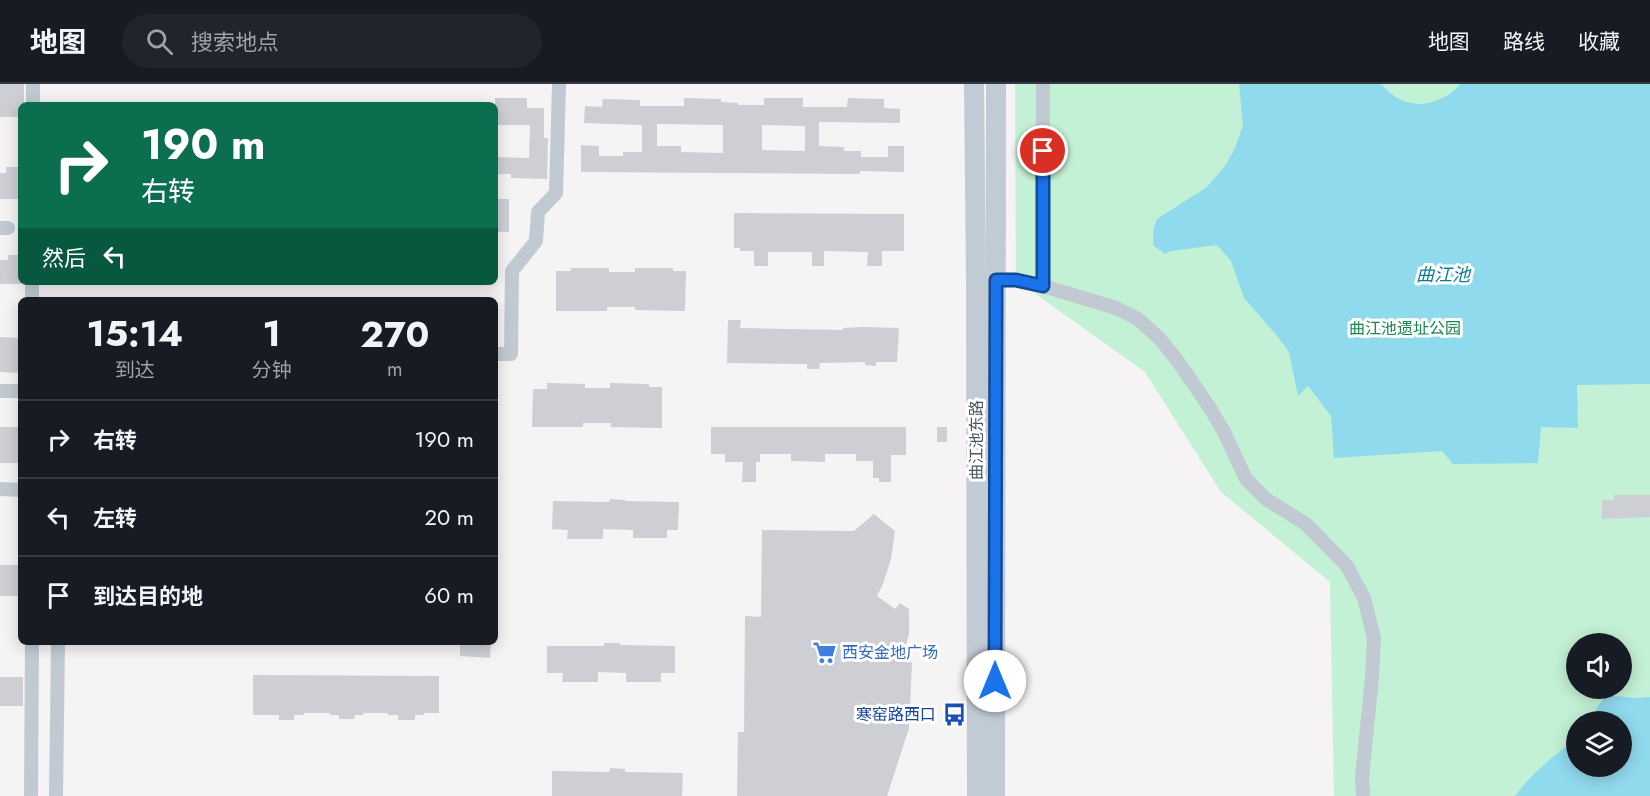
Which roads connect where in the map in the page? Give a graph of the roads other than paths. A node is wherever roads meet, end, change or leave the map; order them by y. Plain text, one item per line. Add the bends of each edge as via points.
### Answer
1 (33, 84) edge
2 (559, 84) edge
3 (974, 84) edge
4 (996, 84) edge
5 (1043, 84) edge
6 (33, 102) edge
7 (986, 280) junction
8 (1043, 286) junction
9 (498, 354) edge
10 (0, 391) edge
11 (18, 391) edge
12 (0, 489) edge
13 (18, 490) edge
14 (32, 645) edge
15 (58, 645) edge
16 (32, 796) edge
17 (56, 796) edge
18 (977, 796) edge
19 (995, 796) edge
20 (1363, 796) edge

1 - 6 street
2 - 9 street via 556,194 538,212 536,241 512,271 512,354
3 - 7 main road, 曲江池东路
4 - 7 main road, 曲江池东路
5 - 8 street
7 - 8 street via 1016,280
7 - 18 main road, 曲江池东路
7 - 19 main road, 曲江池东路
8 - 20 street via 1116,308 1160,339 1210,408 1246,478 1266,500 1306,524 1347,566 1364,598 1374,638
10 - 11 street
12 - 13 street
14 - 16 street
15 - 17 street

